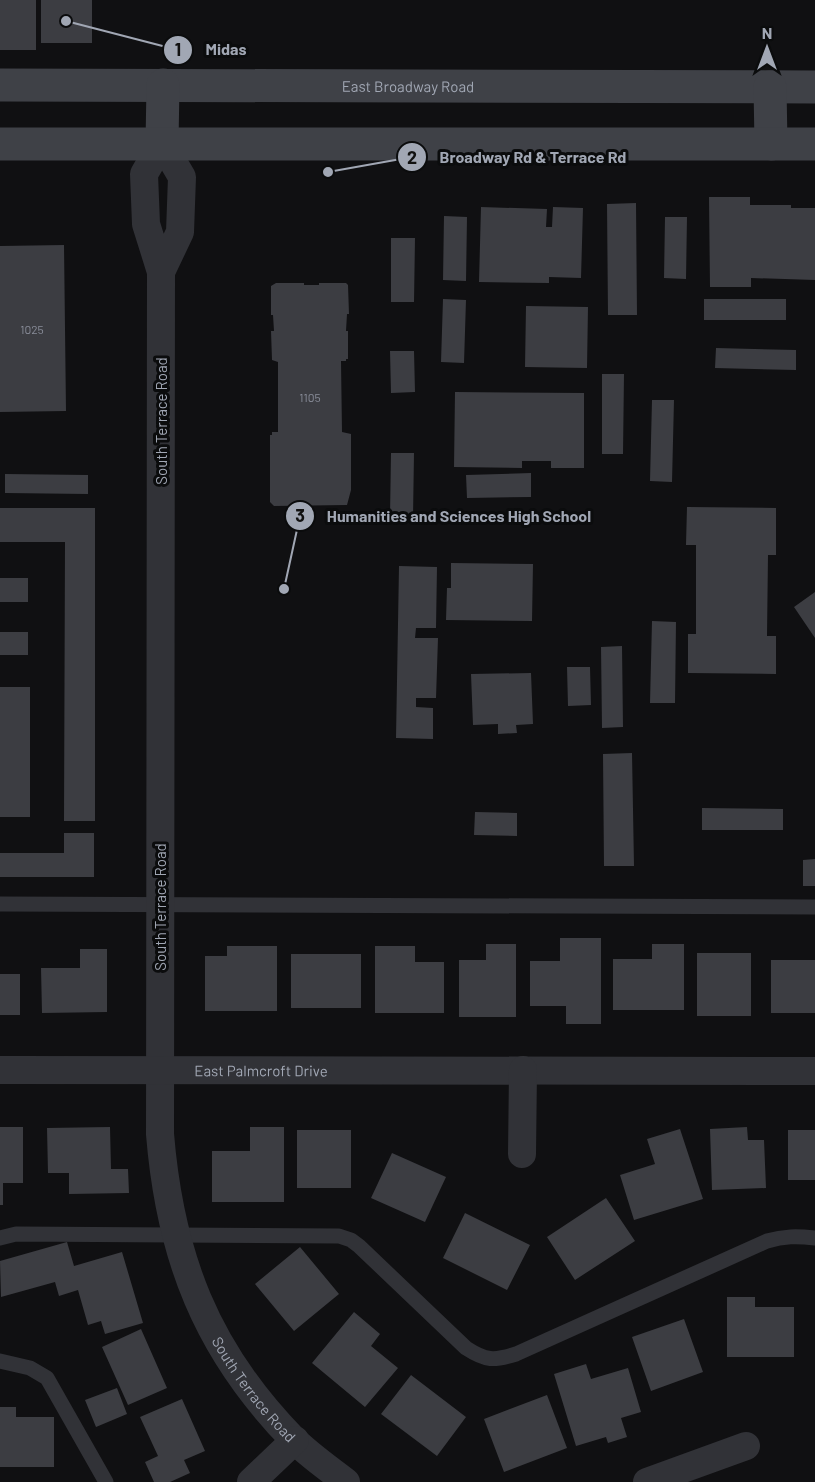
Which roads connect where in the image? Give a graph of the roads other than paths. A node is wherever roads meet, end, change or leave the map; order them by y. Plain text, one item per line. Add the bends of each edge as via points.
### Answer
1 (0, 85) edge
2 (163, 85) junction
3 (770, 87) junction
4 (815, 87) edge
5 (162, 143) junction
6 (0, 144) edge
7 (771, 144) junction
8 (815, 144) edge
9 (0, 904) edge
10 (160, 905) junction
11 (815, 907) edge
12 (0, 1070) edge
13 (160, 1070) junction
14 (523, 1070) junction
15 (815, 1071) edge
16 (522, 1154) dead end
17 (175, 1234) junction
18 (0, 1238) edge
19 (815, 1238) edge
20 (0, 1361) edge
21 (295, 1440) junction
22 (746, 1446) dead end
23 (106, 1482) edge
24 (251, 1482) edge
25 (346, 1482) edge
26 (646, 1482) edge

1 - 2 main road, East Broadway Road
2 - 3 main road, East Broadway Road
2 - 5 main road
3 - 4 main road, East Broadway Road
3 - 7 main road
5 - 6 main road
5 - 7 main road
5 - 10 street, South Terrace Road via 144,174 146,224 161,272
7 - 8 main road
9 - 10 lane
10 - 11 lane
10 - 13 street, South Terrace Road
12 - 13 street, East Palmcroft Drive
13 - 14 street, East Palmcroft Drive
13 - 17 street, South Terrace Road via 163,1169
14 - 15 street, East Palmcroft Drive
14 - 16 street
17 - 18 lane via 16,1234
17 - 19 lane via 329,1235 351,1240 466,1348 490,1359 516,1354 767,1241 795,1235
17 - 21 street, South Terrace Road via 193,1290 219,1343 251,1391
20 - 23 lane via 30,1368 47,1378
21 - 24 street
21 - 25 street, South Terrace Road
22 - 26 street

